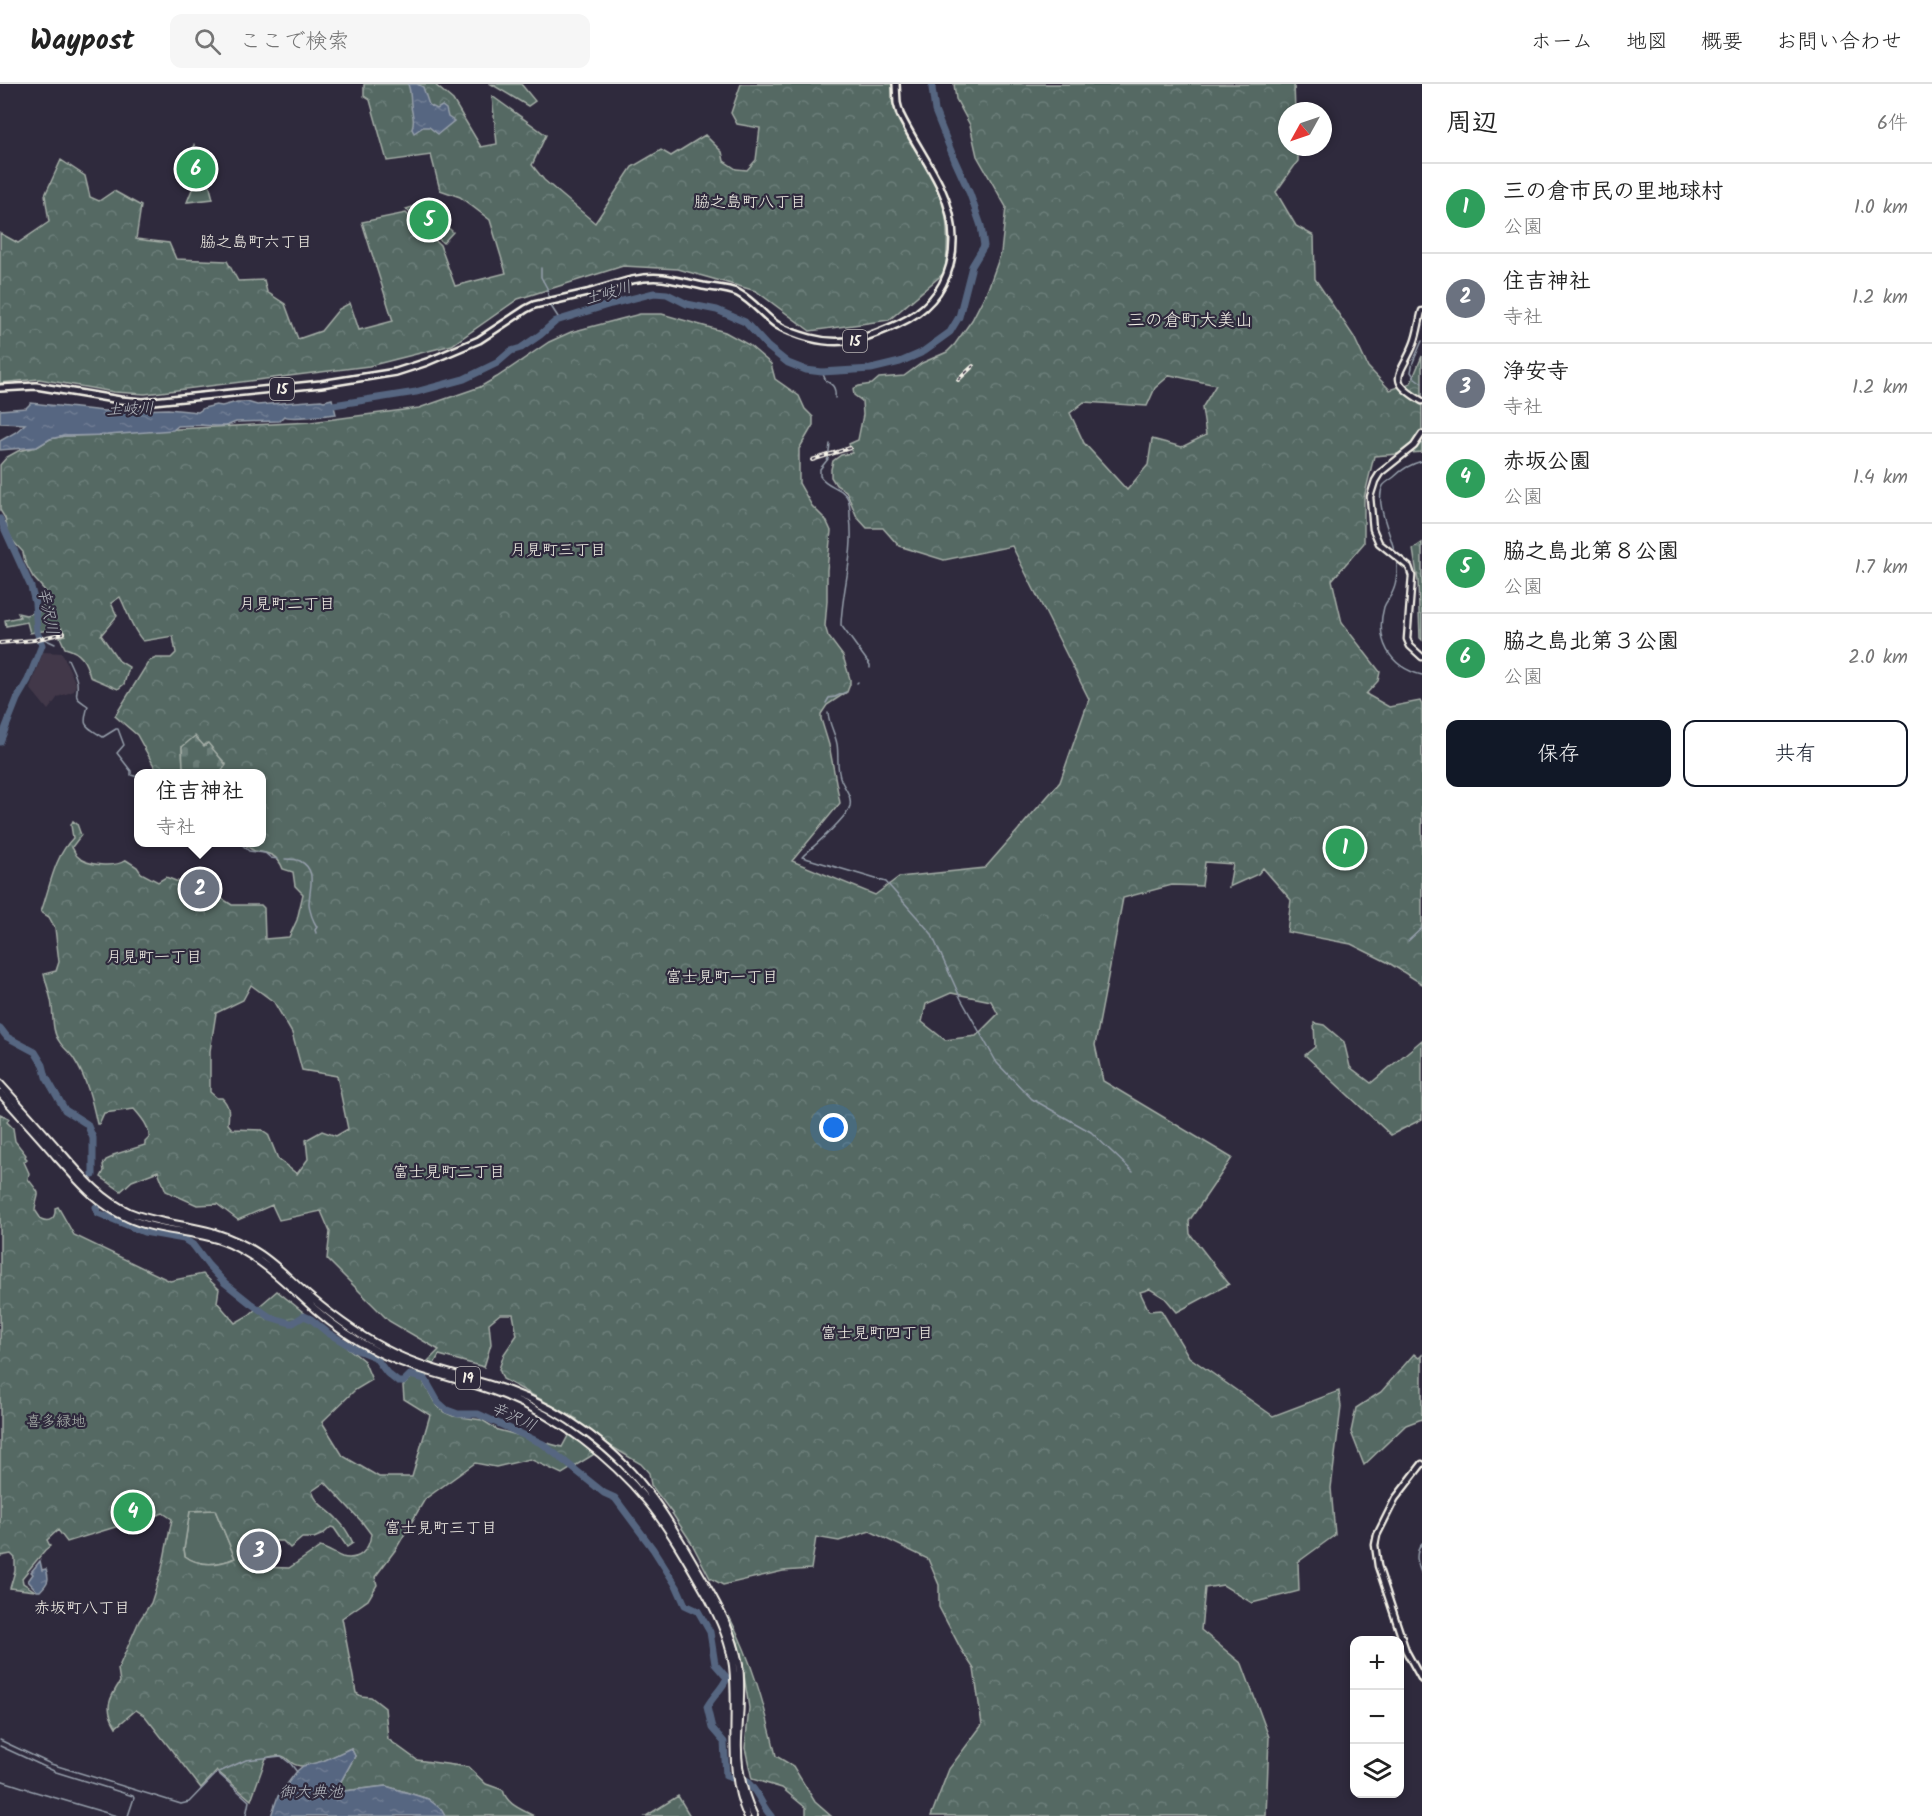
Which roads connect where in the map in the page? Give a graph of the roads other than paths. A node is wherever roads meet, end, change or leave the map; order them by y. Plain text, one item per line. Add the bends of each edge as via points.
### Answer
1 (896, 84) edge
2 (1422, 311) edge
3 (0, 388) edge
4 (1422, 401) edge
5 (1422, 434) edge
6 (1422, 657) edge
7 (0, 1084) edge
8 (0, 1093) edge
9 (1422, 1464) edge
10 (1422, 1680) edge
11 (747, 1816) edge
12 (754, 1816) edge

1 - 3 main road, 15 via 900,114 947,206 951,262 945,282 931,300 908,319 872,336 851,342 814,339 777,324 732,291 654,278 526,309 479,340 412,367 377,376 143,402 49,387
2 - 4 main road via 1415,343 1399,376 1406,391
5 - 6 main road via 1414,446 1380,473 1370,497 1373,529 1379,543 1400,558 1412,576 1407,639
7 - 12 highway, 19 via 90,1185 117,1206 237,1241 261,1255 321,1307 362,1336 417,1363 530,1400 582,1430 624,1466 667,1519 727,1624 739,1665 740,1767
8 - 11 highway, 19 via 85,1189 112,1210 140,1223 209,1236 236,1247 359,1341 390,1358 536,1410 573,1433 629,1481 689,1565 726,1636 733,1673 735,1769
9 - 10 main road via 1395,1499 1375,1545 1378,1566 1406,1651

